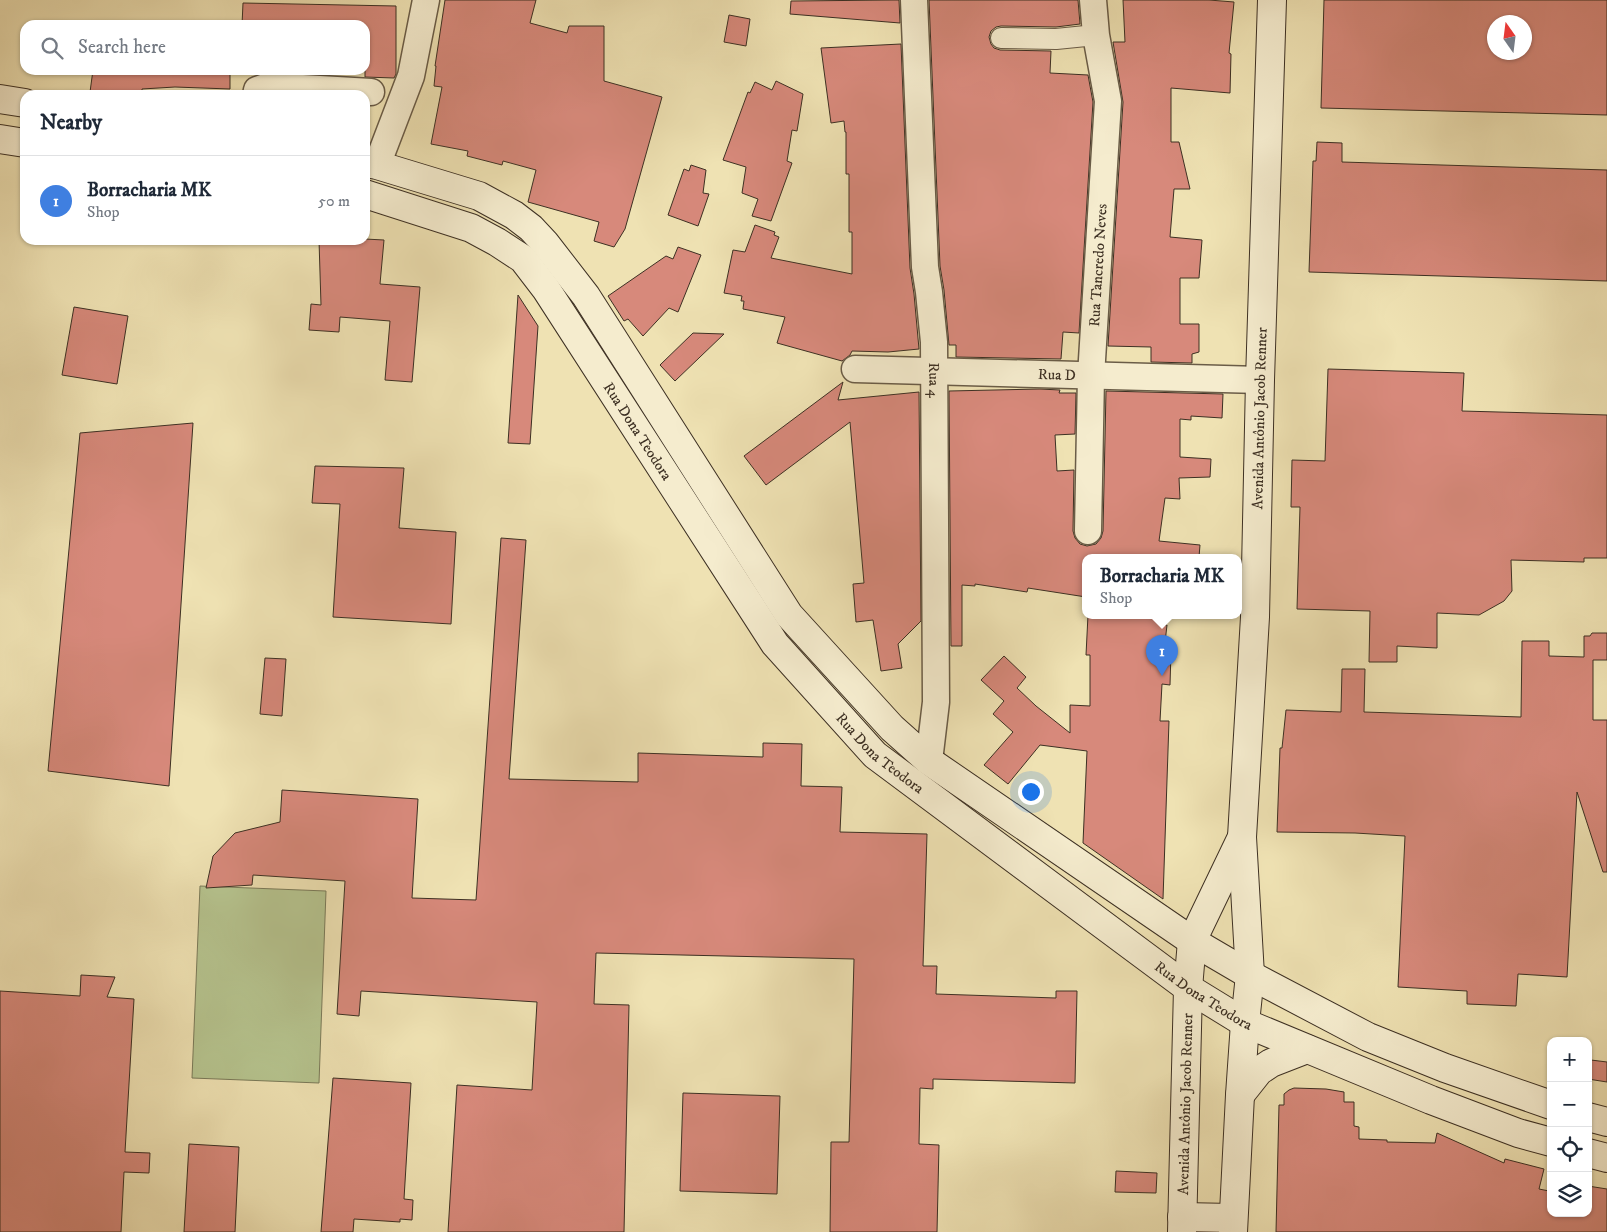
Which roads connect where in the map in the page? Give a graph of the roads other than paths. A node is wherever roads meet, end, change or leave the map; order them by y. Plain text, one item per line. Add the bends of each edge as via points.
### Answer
1 (426, 0) edge
2 (914, 0) edge
3 (1094, 0) edge
4 (1272, 0) edge
5 (1096, 35) junction
6 (1001, 38) dead end
7 (257, 90) edge
8 (337, 90) edge
9 (0, 99) edge
10 (20, 102) edge
11 (0, 139) edge
12 (20, 142) edge
13 (371, 164) edge
14 (370, 196) edge
15 (855, 369) dead end
16 (933, 371) junction
17 (1091, 376) junction
18 (1260, 380) junction
19 (1088, 530) dead end
20 (930, 761) junction
21 (1242, 838) junction
22 (1192, 941) junction
23 (1250, 975) junction
24 (1188, 988) junction
25 (1245, 1023) junction
26 (1307, 1049) junction
27 (1445, 1068) junction
28 (1240, 1095) junction
29 (1431, 1100) junction
30 (1547, 1104) edge
31 (1592, 1118) edge
32 (1607, 1122) edge
33 (1547, 1141) edge
34 (1592, 1154) edge
35 (1607, 1158) edge
36 (1182, 1225) edge
37 (1233, 1225) edge

1 - 13 street via 410,76
2 - 16 street, Rua 4 via 924,259 934,342
3 - 5 street, Rua Tancredo Neves
4 - 18 main road, Avenida Antônio Jacob Renner
5 - 6 street via 1056,39
5 - 17 street, Rua Tancredo Neves via 1108,100
7 - 8 street via 268,86
9 - 10 main road
11 - 12 main road
13 - 20 main road, Rua Dona Teodora via 479,196 531,228 586,296 789,615 892,728
14 - 24 main road, Rua Dona Teodora via 471,228 523,259 775,644 875,755
15 - 16 street, Rua D
16 - 17 street, Rua D
16 - 20 street, Rua 4 via 936,702
17 - 18 street, Rua D
17 - 19 street, Rua Tancredo Neves
18 - 21 main road, Avenida Antônio Jacob Renner via 1255,617
20 - 22 main road, Rua Dona Teodora
21 - 22 main road, Avenida Antônio Jacob Renner
21 - 23 main road, Avenida Antônio Jacob Renner
22 - 23 main road, Rua Dona Teodora
22 - 24 main road, Avenida Antônio Jacob Renner
23 - 25 main road, Avenida Antônio Jacob Renner
23 - 27 main road, Rua Dona Teodora via 1368,1037
24 - 25 main road, Rua Dona Teodora
24 - 36 main road, Avenida Antônio Jacob Renner
25 - 26 main road, Rua Dona Teodora
25 - 28 main road, Avenida Antônio Jacob Renner
26 - 28 main road via 1258,1071
26 - 29 main road, Rua Dona Teodora
27 - 29 main road
27 - 30 main road, Rua Dona Teodora
28 - 37 main road, Avenida Antônio Jacob Renner
29 - 33 main road, Rua Dona Teodora
31 - 32 main road
34 - 35 main road
36 - 37 main road

